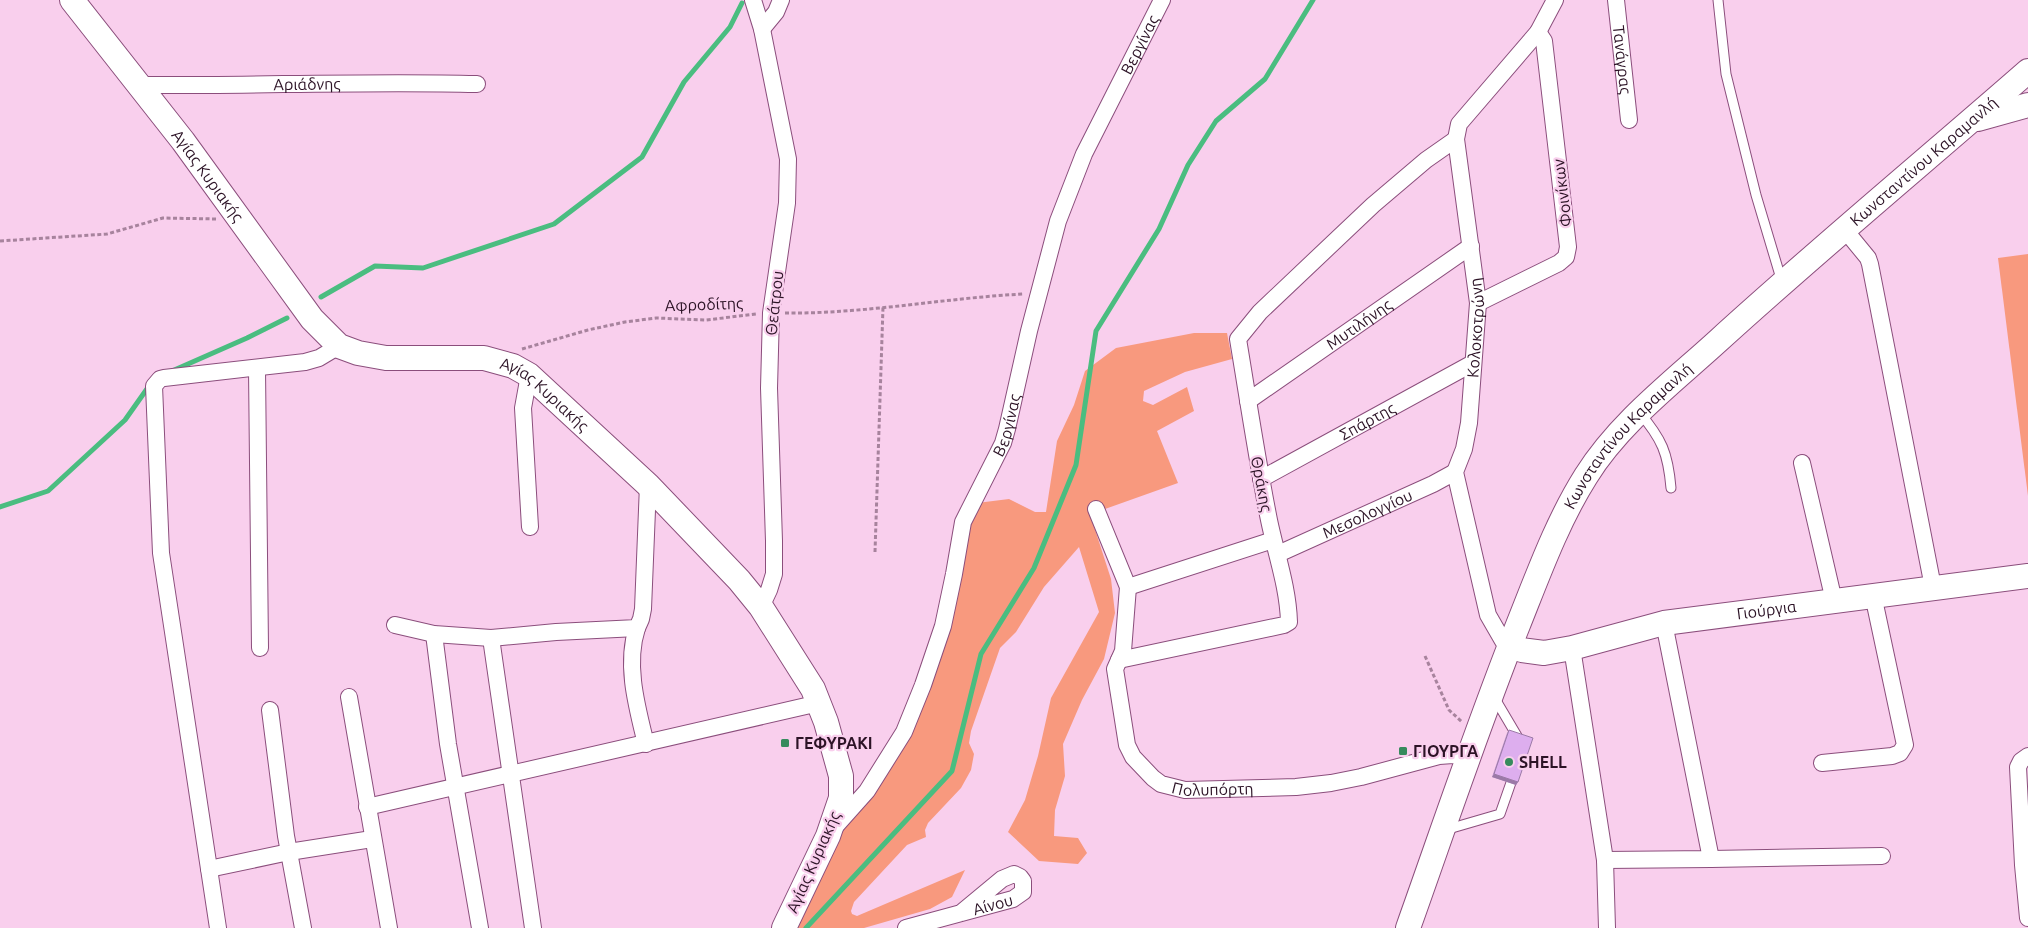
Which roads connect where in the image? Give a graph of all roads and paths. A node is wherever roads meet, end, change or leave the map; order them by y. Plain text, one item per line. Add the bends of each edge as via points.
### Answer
1 (753, 0) edge
2 (781, 0) edge
3 (1162, 0) edge
4 (1555, 0) edge
5 (1616, 0) edge
6 (1718, 0) edge
7 (75, 1) edge
8 (762, 29) junction
9 (1538, 32) junction
10 (2025, 79) edge
11 (477, 84) dead end
12 (137, 85) junction
13 (2028, 105) edge
14 (1629, 120) dead end
15 (1971, 120) junction
16 (1456, 138) junction
17 (241, 219) junction
18 (1845, 230) junction
19 (0, 241) edge
20 (1471, 246) junction
21 (1782, 283) junction
22 (1038, 293) junction
23 (1478, 303) junction
24 (883, 307) junction
25 (771, 313) junction
26 (340, 346) junction
27 (496, 360) junction
28 (1473, 363) junction
29 (258, 369) junction
30 (529, 375) junction
31 (1248, 402) junction
32 (1639, 412) junction
33 (1802, 464) dead end
34 (1455, 472) junction
35 (1261, 479) junction
36 (648, 485) junction
37 (1671, 488) dead end
38 (1096, 509) dead end
39 (530, 527) dead end
40 (1276, 547) junction
41 (875, 552) dead end
42 (2028, 576) edge
43 (1128, 587) junction
44 (1933, 588) junction
45 (1873, 596) junction
46 (1834, 601) junction
47 (761, 607) junction
48 (1664, 623) junction
49 (395, 625) dead end
50 (637, 628) junction
51 (434, 634) junction
52 (492, 638) junction
53 (1510, 646) junction
54 (260, 648) dead end
55 (1572, 648) junction
56 (1424, 656) dead end
57 (1119, 660) junction
58 (1492, 694) junction
59 (349, 697) dead end
60 (819, 703) junction
61 (270, 710) dead end
62 (1479, 729) junction
63 (646, 744) junction
64 (1524, 748) edge
65 (2028, 756) edge
66 (1468, 758) junction
67 (1822, 763) dead end
68 (1518, 764) edge
69 (510, 774) junction
70 (456, 787) junction
71 (367, 807) junction
72 (1442, 830) junction
73 (828, 836) junction
74 (372, 839) junction
75 (289, 852) junction
76 (1882, 856) dead end
77 (1711, 859) junction
78 (1604, 860) junction
79 (209, 869) junction
80 (961, 913) dead end
81 (2028, 918) edge
82 (218, 928) edge
83 (303, 928) edge
84 (389, 928) edge
85 (480, 928) edge
86 (533, 928) edge
87 (784, 928) edge
88 (906, 928) edge
89 (1408, 928) edge
90 (1607, 928) edge

1 - 8 street, Θεάτρου
2 - 8 street
3 - 22 street, Βεργίνας via 1084,154 1058,221
4 - 9 street, Κολοκοτρώνη
5 - 14 street, Τανάγρας
6 - 21 lane via 1726,74
7 - 12 street, Αγίας Κυριακής
8 - 25 street, Θεάτρου via 788,159 787,203
9 - 16 street, Κολοκοτρώνη via 1469,110 1459,124
9 - 23 street, Φοινίκων via 1544,41 1568,247 1566,257
10 - 15 street, Κωνσταντίνου Καραμανλή
11 - 12 street, Αριάδνης
12 - 17 street, Αγίας Κυριακής
13 - 15 street
15 - 18 street, Κωνσταντίνου Καραμανλή
16 - 20 street, Κολοκοτρώνη
16 - 31 street, Θράκης via 1373,205 1260,312 1238,339
17 - 19 path via 163,218 107,234
17 - 26 street, Αγίας Κυριακής via 312,319
18 - 21 street, Κωνσταντίνου Καραμανλή
18 - 44 street via 1870,264
20 - 23 street, Κολοκοτρώνη
20 - 31 street, Μυτιλήνης
21 - 32 street, Κωνσταντίνου Καραμανλή
22 - 24 path, Αφροδίτης
22 - 73 street, Βεργίνας via 1003,443 963,522 943,626 923,685 904,732 887,762 868,791
23 - 28 street, Κολοκοτρώνη
24 - 25 path, Αφροδίτης via 817,314
24 - 41 path
25 - 27 path, Αφροδίτης via 706,320 656,318 625,322 513,352
25 - 47 street, Θεάτρου via 768,388 774,574
26 - 27 street, Αγίας Κυριακής via 358,354 386,358
26 - 29 street via 319,358
27 - 30 street, Αγίας Κυριακής
28 - 34 street, Κολοκοτρώνη via 1464,449
28 - 35 street, Σπάρτης
29 - 54 street
29 - 79 street via 164,378 156,382 153,390 161,553
30 - 36 street, Αγίας Κυριακής
30 - 39 street via 523,408
31 - 35 street, Θράκης
32 - 37 lane via 1656,432 1665,451
32 - 53 street, Κωνσταντίνου Καραμανλή via 1587,474 1567,508
33 - 46 street
34 - 40 street, Μεσολογγίου via 1434,484
34 - 53 street via 1488,615 1503,641
35 - 40 street, Θράκης
36 - 47 street, Αγίας Κυριακής
36 - 50 street via 643,609
38 - 43 street, Πολυπόρτη
40 - 43 street, Μεσολογγίου
40 - 57 street, Θράκης via 1290,622 1284,626
42 - 44 street, Γιούργια
43 - 57 street, Πολυπόρτη via 1123,651
44 - 45 street, Γιούργια
45 - 46 street, Γιούργια
45 - 67 street via 1905,745 1892,756
46 - 48 street, Γιούργια
47 - 60 street, Αγίας Κυριακής
48 - 55 street, Γιούργια
48 - 77 street
49 - 51 street
50 - 52 street
50 - 63 street via 632,681
51 - 52 street
51 - 70 street
52 - 69 street
53 - 55 street, Γιούργια via 1544,653
53 - 58 street, Κωνσταντίνου Καραμανλή
55 - 78 street
56 - 62 path via 1449,710 1457,719
57 - 66 street, Πολυπόρτη via 1115,669 1127,745 1133,757 1153,778 1171,787 1186,790 1296,787 1354,778 1440,756
58 - 62 street, Κωνσταντίνου Καραμανλή
58 - 64 lane
59 - 71 street
60 - 63 street
60 - 73 street, Αγίας Κυριακής via 841,776 841,798
61 - 75 street
62 - 66 street, Κωνσταντίνου Καραμανλή
63 - 69 street
65 - 81 street via 2018,767
66 - 72 street, Κωνσταντίνου Καραμανλή
68 - 72 lane via 1500,814
69 - 70 street
69 - 86 street
70 - 71 street
70 - 85 street
71 - 74 street
72 - 89 street, Κωνσταντίνου Καραμανλή
73 - 87 street, Αγίας Κυριακής
74 - 75 street
74 - 84 street
75 - 79 street
75 - 83 street
76 - 77 street
77 - 78 street
78 - 90 street
79 - 82 street
80 - 88 street, Αίνου

